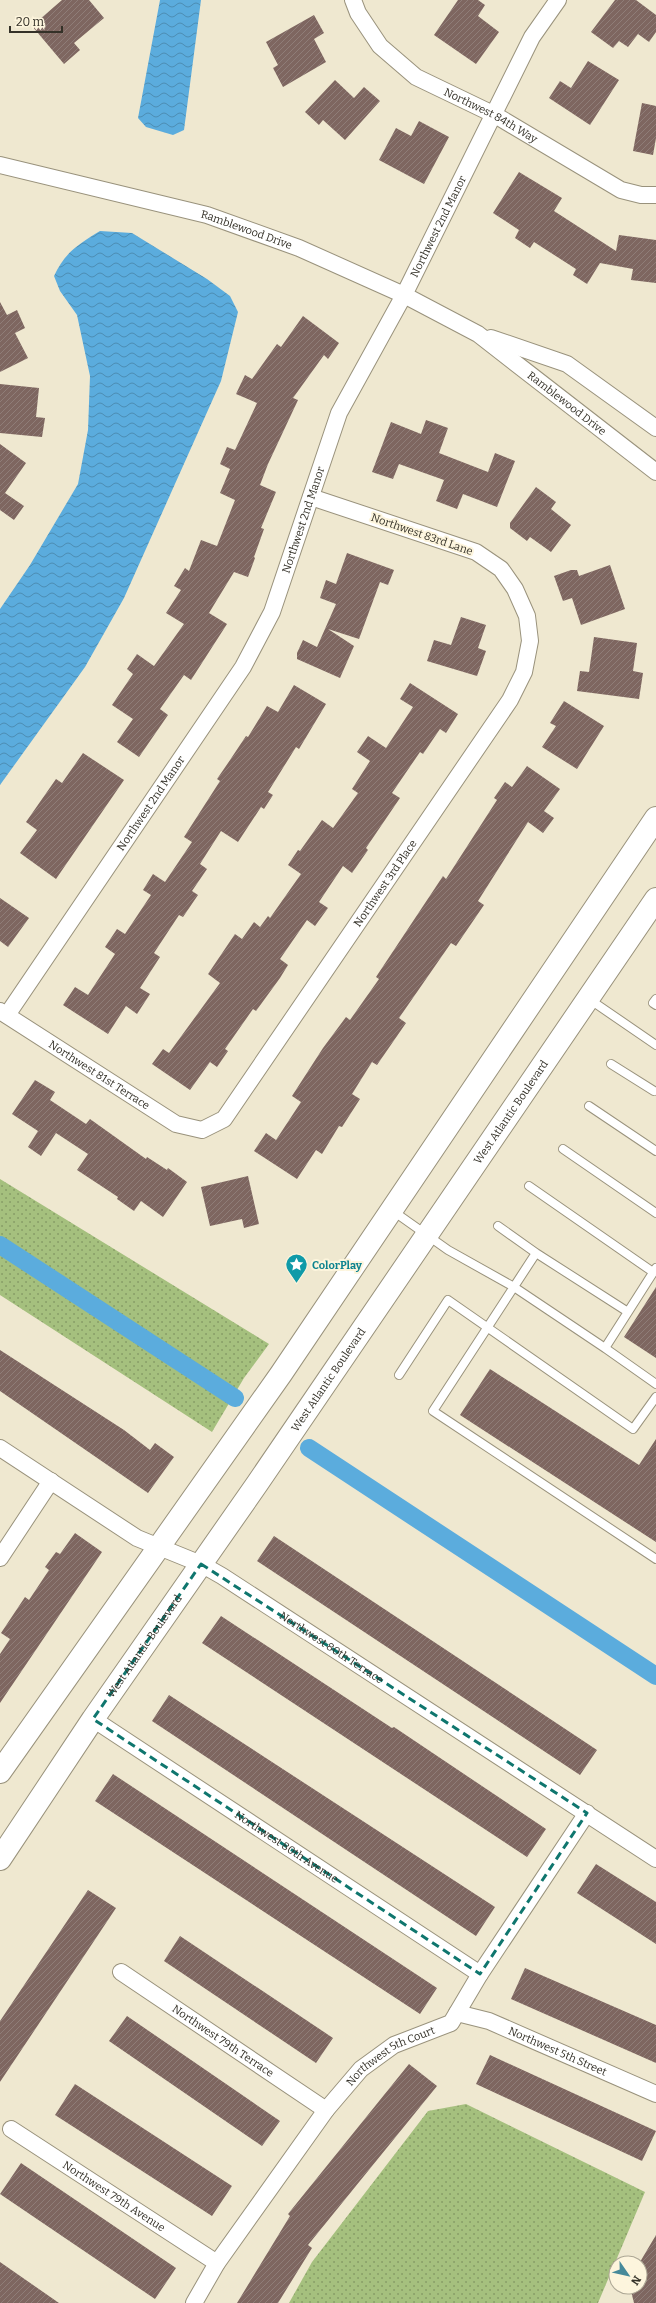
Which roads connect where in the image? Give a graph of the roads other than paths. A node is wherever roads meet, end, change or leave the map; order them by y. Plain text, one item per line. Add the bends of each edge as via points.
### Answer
1 (353, 0) edge
2 (558, 0) edge
3 (495, 115) junction
4 (0, 165) edge
5 (656, 195) edge
6 (404, 295) junction
7 (478, 334) junction
8 (656, 428) edge
9 (656, 472) edge
10 (311, 497) junction
11 (527, 616) joint
12 (656, 818) edge
13 (656, 899) edge
14 (588, 999) junction
15 (656, 999) edge
16 (656, 1005) edge
17 (3, 1013) edge
18 (656, 1045) edge
19 (611, 1064) dead end
20 (655, 1090) edge
21 (590, 1106) dead end
22 (202, 1130) joint
23 (563, 1149) dead end
24 (656, 1151) edge
25 (529, 1186) dead end
26 (390, 1210) junction
27 (656, 1213) edge
28 (498, 1226) dead end
29 (427, 1235) junction
30 (536, 1253) junction
31 (655, 1270) edge
32 (514, 1287) junction
33 (628, 1312) junction
34 (488, 1329) junction
35 (604, 1348) junction
36 (398, 1375) dead end
37 (656, 1384) edge
38 (656, 1397) edge
39 (0, 1448) edge
40 (52, 1481) junction
41 (158, 1546) junction
42 (0, 1558) edge
43 (656, 1559) edge
44 (201, 1564) junction
45 (93, 1720) junction
46 (0, 1772) edge
47 (587, 1813) junction
48 (0, 1859) edge
49 (656, 1859) edge
50 (121, 1972) dead end
51 (480, 1974) junction
52 (457, 2013) junction
53 (656, 2094) edge
54 (326, 2110) junction
55 (11, 2129) dead end
56 (217, 2263) junction
57 (194, 2303) edge

1 - 3 street, Northwest 84th Way via 358,13 380,46 416,77
2 - 3 street, Northwest 2nd Manor via 532,37
3 - 5 street, Northwest 84th Way via 621,190 641,195
3 - 6 street, Northwest 2nd Manor
4 - 6 street, Ramblewood Drive via 207,215 298,248
6 - 7 street, Ramblewood Drive
6 - 10 street, Northwest 2nd Manor via 339,413
7 - 8 street, Ramblewood Drive via 568,364
7 - 9 street, Ramblewood Drive
10 - 11 street, Northwest 83rd Lane via 476,552 501,569 515,589
10 - 17 street, Northwest 2nd Manor via 272,612 243,667
11 - 22 street, Northwest 3rd Place via 530,641 524,672 510,700 224,1119
12 - 26 main road
13 - 14 main road, West Atlantic Boulevard
14 - 18 lane
14 - 29 main road, West Atlantic Boulevard
15 - 16 lane via 653,1003
17 - 22 street, Northwest 81st Terrace via 176,1124
19 - 20 lane
21 - 24 lane
23 - 27 lane
25 - 31 lane
26 - 29 lane
26 - 41 main road via 281,1374
28 - 30 lane
29 - 32 lane
29 - 44 main road, West Atlantic Boulevard
30 - 32 lane
30 - 33 lane
31 - 33 lane
32 - 34 lane
32 - 35 lane
33 - 35 lane
34 - 36 lane via 448,1300
34 - 38 lane via 633,1429
34 - 43 lane via 433,1411
35 - 37 lane
39 - 40 street, Northwest 80th Terrace
40 - 41 street, Northwest 80th Terrace via 137,1538
40 - 42 street
41 - 44 street, Northwest 80th Terrace
41 - 46 main road
44 - 45 main road, West Atlantic Boulevard
44 - 47 street, Northwest 80th Terrace
45 - 48 main road, West Atlantic Boulevard
45 - 51 street, Northwest 80th Avenue
47 - 49 street, Northwest 80th Terrace
47 - 51 street, Northwest 5th Court
50 - 54 street, Northwest 79th Terrace
51 - 52 street, Northwest 5th Court
52 - 53 street, Northwest 5th Street via 489,2021
52 - 54 street, Northwest 5th Court via 451,2023 394,2045 361,2069
54 - 56 street, Northwest 5th Court
55 - 56 street, Northwest 79th Avenue
56 - 57 street, Northwest 5th Court

